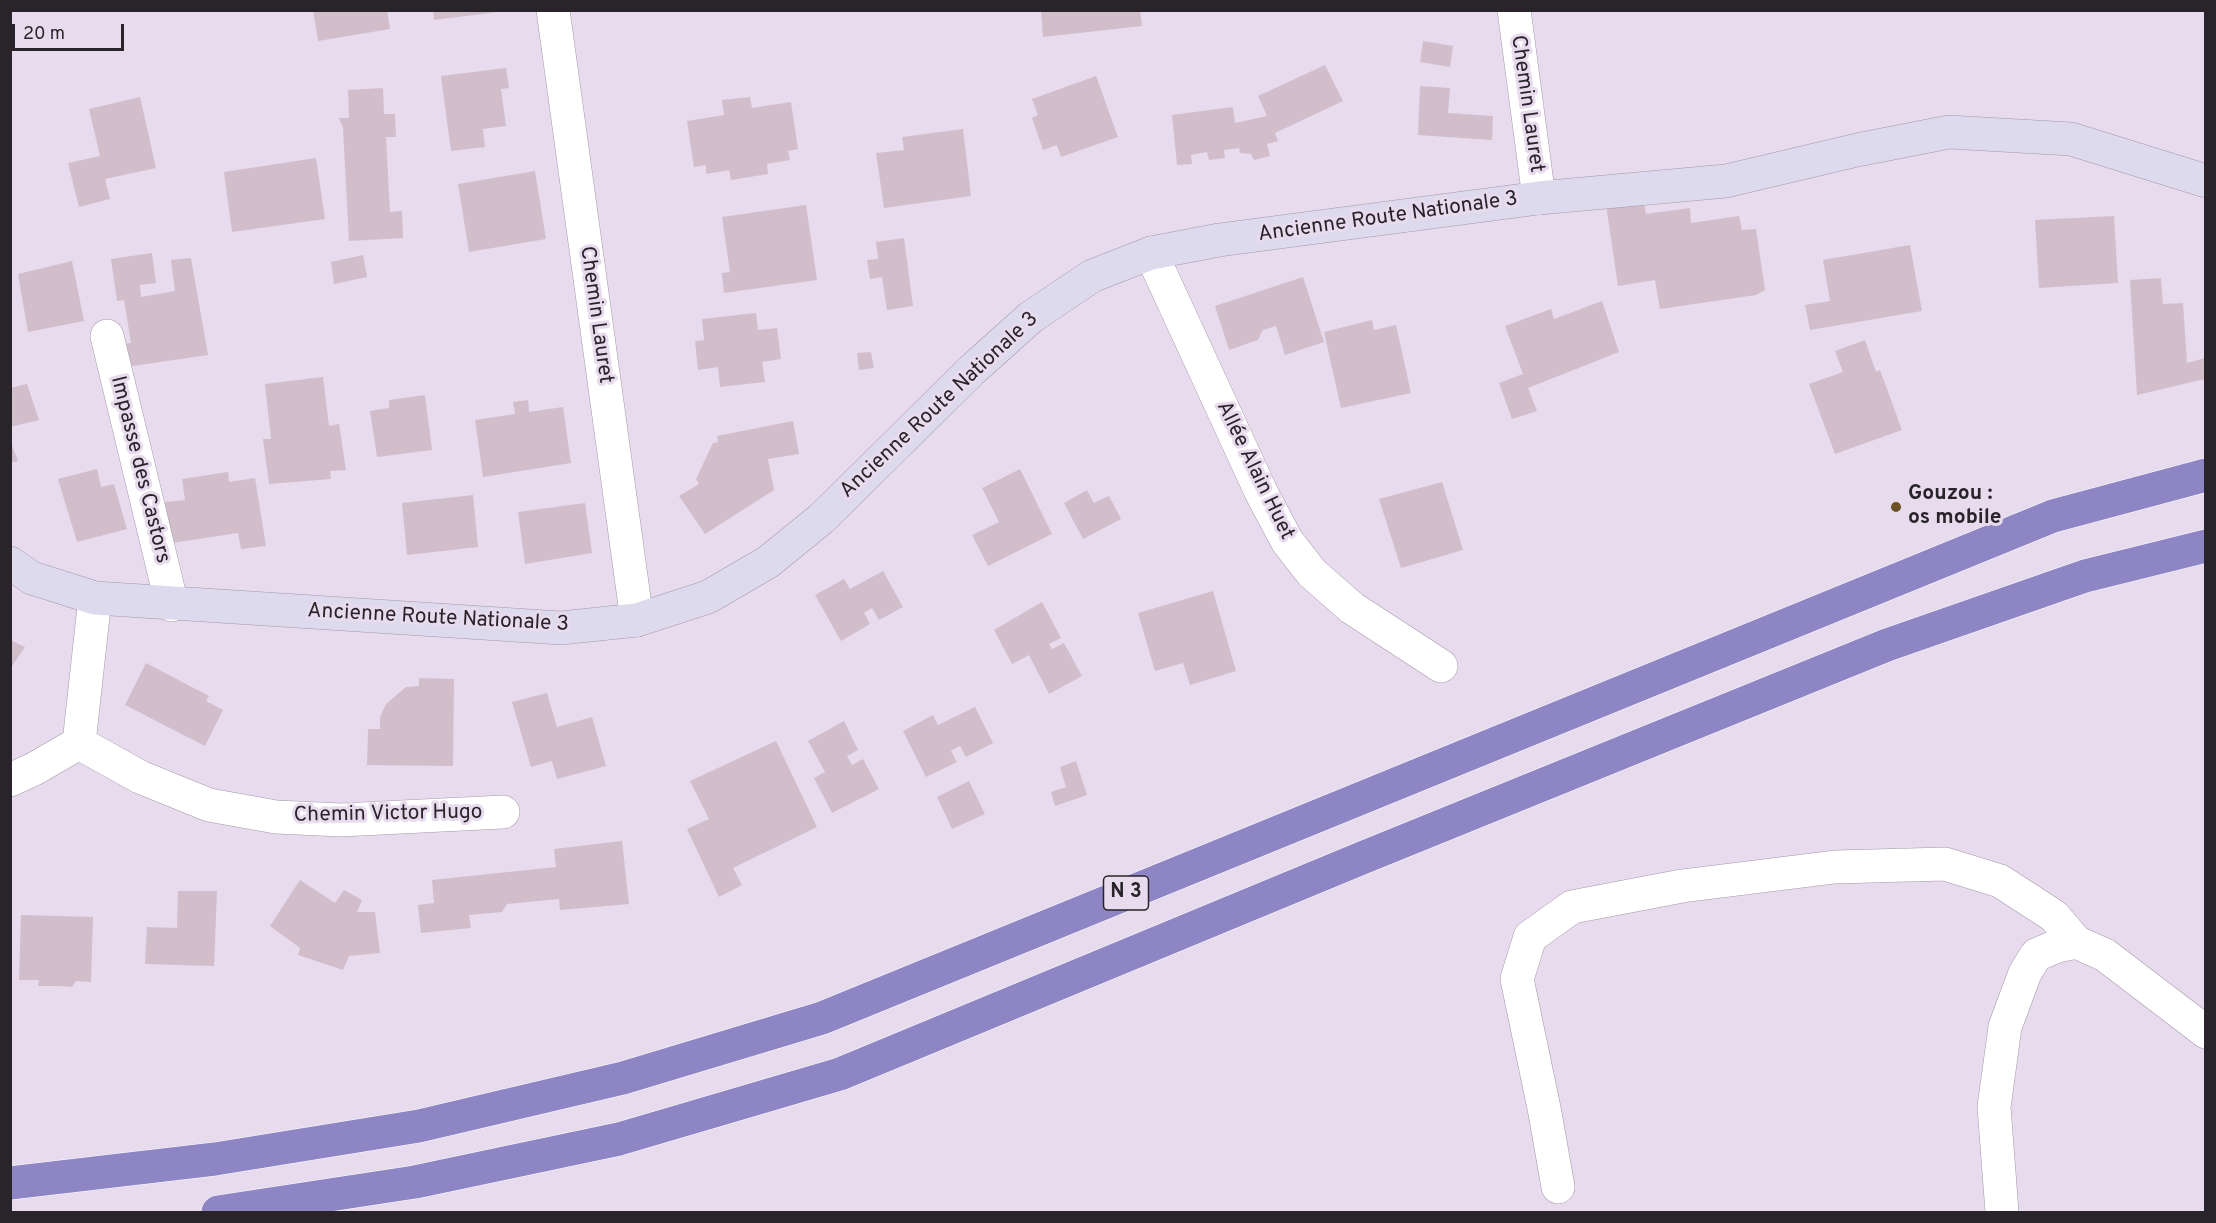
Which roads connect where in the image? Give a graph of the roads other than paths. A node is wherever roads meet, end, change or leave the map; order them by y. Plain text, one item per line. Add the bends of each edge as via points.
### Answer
1 (553, 10) edge
2 (1514, 10) edge
3 (2205, 182) edge
4 (1539, 198) junction
5 (1151, 253) junction
6 (106, 336) dead end
7 (2205, 475) edge
8 (2205, 546) edge
9 (10, 563) edge
10 (96, 598) junction
11 (172, 604) junction
12 (638, 620) junction
13 (1440, 666) dead end
14 (79, 743) junction
15 (10, 780) edge
16 (503, 812) dead end
17 (2076, 942) junction
18 (2205, 1032) edge
19 (10, 1183) edge
20 (1558, 1187) dead end
21 (218, 1212) edge
22 (2002, 1212) edge

1 - 12 street, Chemin Lauret
2 - 4 street, Chemin Lauret
3 - 4 main road, Ancienne Route Nationale 3 via 2071,139 1949,132 1726,181
4 - 5 main road, Ancienne Route Nationale 3 via 1219,240
5 - 12 main road, Ancienne Route Nationale 3 via 1092,276 1031,317 821,519 768,562 708,597
5 - 13 street, Allée Alain Huet via 1287,541 1312,573 1352,608
6 - 11 street, Impasse des Castors
7 - 19 highway, N 3 via 2053,516 822,1018 624,1078 419,1126 215,1159
8 - 21 highway via 2085,576 1887,645 840,1074 619,1140 416,1182
9 - 10 main road, Ancienne Route Nationale 3 via 32,578
10 - 11 main road, Ancienne Route Nationale 3
10 - 14 street
11 - 12 main road, Ancienne Route Nationale 3 via 561,628
14 - 15 street
14 - 16 street, Chemin Victor Hugo via 140,777 209,805 276,817 341,820
17 - 18 street via 2105,955
17 - 20 street via 2054,916 2000,881 1945,864 1835,867 1682,886 1572,907 1530,937 1517,979
17 - 22 street via 2036,955 2005,1027 1994,1107

